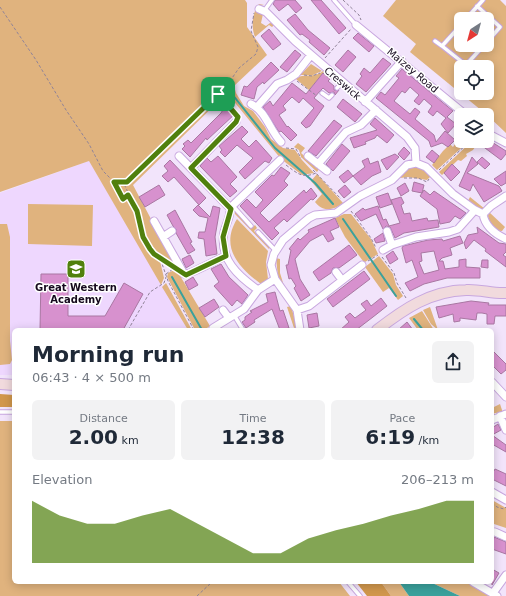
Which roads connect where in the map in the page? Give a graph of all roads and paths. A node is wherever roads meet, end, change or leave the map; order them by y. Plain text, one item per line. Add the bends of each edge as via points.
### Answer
1 (272, 0) edge
2 (334, 0) edge
3 (343, 0) edge
4 (479, 2) edge
5 (0, 7) edge
6 (259, 10) junction
7 (471, 12) edge
8 (359, 24) junction
9 (500, 27) junction
10 (504, 31) dead end
11 (454, 32) edge
12 (494, 34) edge
13 (435, 41) dead end
14 (442, 46) junction
15 (478, 52) edge
16 (311, 55) junction
17 (460, 60) edge
18 (472, 60) edge
19 (402, 61) junction
20 (321, 63) junction
21 (297, 74) junction
22 (343, 82) junction
23 (338, 88) dead end
24 (322, 93) joint
25 (218, 94) junction
26 (332, 95) dead end
27 (366, 102) junction
28 (458, 108) edge
29 (376, 110) junction
30 (236, 122) joint
31 (494, 137) edge
32 (506, 143) edge
33 (282, 145) joint
34 (179, 156) dead end
35 (305, 157) joint
36 (280, 160) joint
37 (416, 163) junction
38 (318, 164) junction
39 (310, 167) dead end
40 (191, 168) junction
41 (327, 171) dead end
42 (317, 173) junction
43 (114, 182) junction
44 (127, 182) junction
45 (128, 195) junction
46 (506, 196) edge
47 (347, 206) junction
48 (231, 207) junction
49 (475, 210) junction
50 (483, 214) junction
51 (154, 221) dead end
52 (251, 226) dead end
53 (172, 231) dead end
54 (387, 231) dead end
55 (258, 232) dead end
56 (163, 237) junction
57 (506, 239) edge
58 (392, 245) junction
59 (276, 250) junction
60 (380, 253) joint
61 (226, 256) junction
62 (160, 258) junction
63 (364, 264) joint
64 (336, 272) dead end
65 (166, 275) junction
66 (275, 279) junction
67 (342, 280) junction
68 (258, 290) junction
69 (506, 293) edge
70 (406, 298) dead end
71 (223, 310) dead end
72 (297, 310) junction
73 (231, 317) junction
74 (129, 328) edge
75 (193, 328) edge
76 (213, 328) dead end
77 (241, 328) edge
78 (300, 328) edge
79 (380, 328) edge
80 (0, 384) edge
81 (12, 384) edge
82 (494, 384) edge
83 (506, 397) edge
84 (0, 412) edge
85 (12, 412) edge
86 (503, 415) edge
87 (506, 430) edge
88 (494, 493) edge
89 (506, 500) edge
90 (494, 505) edge
91 (506, 507) edge
92 (495, 532) dead end
93 (506, 537) edge
94 (506, 575) edge
95 (210, 584) edge
96 (350, 584) edge
97 (477, 584) edge
98 (495, 595) edge
99 (198, 596) edge
100 (360, 596) edge

1 - 6 lane
2 - 8 lane, Maizey Road
3 - 8 path via 359,15
4 - 7 lane
4 - 9 lane
5 - 43 path via 90,144 103,171
6 - 16 street, Creswick
6 - 25 path via 251,31 258,47 257,52 238,69
8 - 19 street, Maizey Road
8 - 20 path via 346,33
9 - 10 lane
9 - 12 lane
11 - 14 lane
13 - 14 lane
14 - 17 lane
15 - 18 lane
16 - 20 street, Creswick
16 - 21 street
19 - 27 street
19 - 28 street, Maizey Road
20 - 21 path via 318,66 323,70 318,74
20 - 22 street, Creswick
21 - 24 path via 295,80 316,96
21 - 33 street via 277,84 254,105
22 - 23 lane
22 - 27 street, Creswick
24 - 26 lane via 329,98
25 - 30 path via 238,115
25 - 44 path
27 - 29 street, Creswick
29 - 37 street, Creswick via 413,143
29 - 38 street via 365,122 346,132
30 - 40 street
31 - 32 street
33 - 35 path via 296,149
34 - 40 street
35 - 38 street
36 - 42 path via 300,176
36 - 48 street
37 - 47 street via 408,165 392,180 360,196
37 - 49 street via 426,167 453,194
38 - 41 street
39 - 42 path
40 - 48 street
42 - 47 path
43 - 44 path
43 - 45 path via 123,199
44 - 45 path via 125,188
45 - 62 path via 137,211 145,241
46 - 50 street
47 - 59 street via 336,213 309,218 283,240
47 - 70 path via 394,273
48 - 52 lane
48 - 61 street via 223,237
49 - 50 street
49 - 58 street via 458,229 416,237
50 - 57 street via 490,229
51 - 56 street
53 - 56 street
54 - 58 street
55 - 59 lane
56 - 61 street via 186,275
58 - 60 street
59 - 66 street via 271,265
60 - 63 path
61 - 68 street via 237,274
62 - 65 path
62 - 65 path via 175,268
63 - 67 street
64 - 67 street
65 - 74 path via 164,284 148,294
65 - 75 path
66 - 68 street
66 - 72 street
67 - 72 street via 308,306
68 - 73 street via 247,306
69 - 79 street via 466,290 436,294 407,307
71 - 73 street
72 - 78 street
73 - 76 street
73 - 77 lane
80 - 81 street
82 - 83 street
84 - 85 lane
86 - 87 street
88 - 89 street
90 - 91 path via 498,508
92 - 93 street
94 - 98 street
95 - 99 path
96 - 100 lane
97 - 98 street

